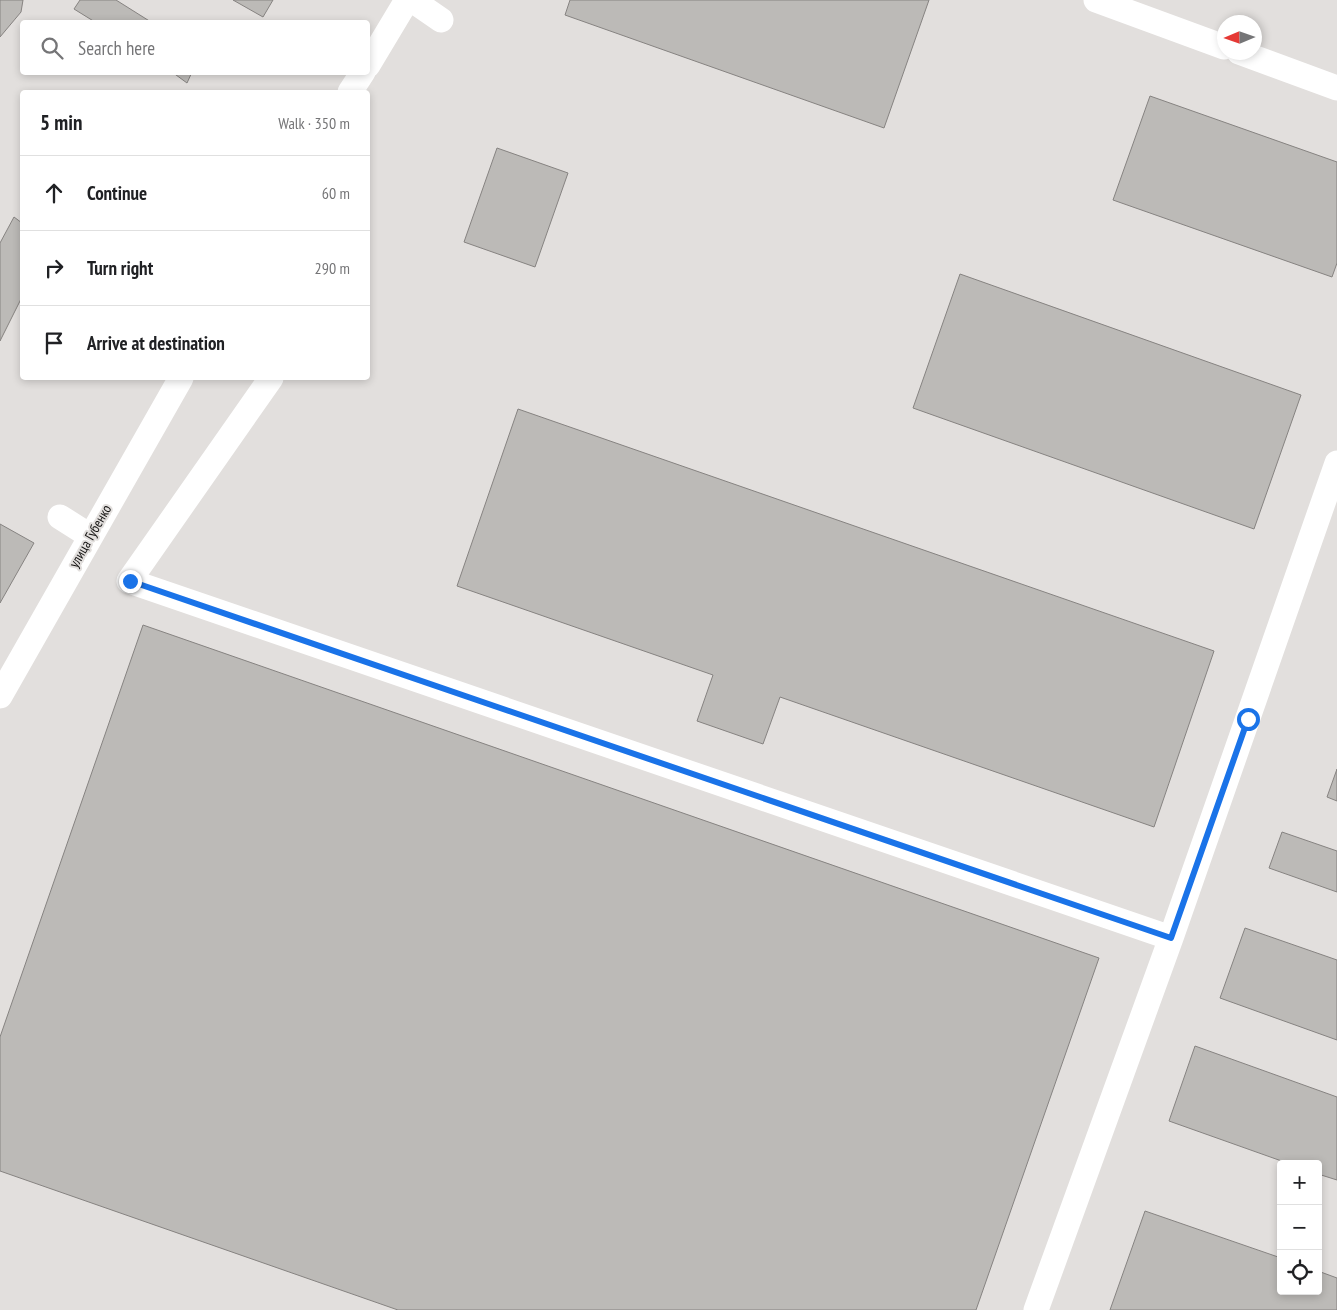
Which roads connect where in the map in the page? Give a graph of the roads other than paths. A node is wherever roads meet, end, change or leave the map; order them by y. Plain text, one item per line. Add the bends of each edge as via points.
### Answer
1 (407, 0) edge
2 (412, 0) edge
3 (1096, 0) edge
4 (441, 20) dead end
5 (1217, 44) edge
6 (1262, 60) edge
7 (370, 61) edge
8 (361, 75) edge
9 (1337, 88) edge
10 (351, 90) edge
11 (180, 380) edge
12 (270, 380) edge
13 (1337, 464) edge
14 (60, 517) dead end
15 (90, 536) junction
16 (0, 696) edge
17 (1171, 938) junction
18 (1036, 1310) edge

1 - 7 street
2 - 4 street
3 - 5 street
6 - 9 street
8 - 10 street
11 - 15 street, улица Губенко
12 - 17 street via 130,581
13 - 17 street
14 - 15 street
15 - 16 street, улица Губенко
17 - 18 street

